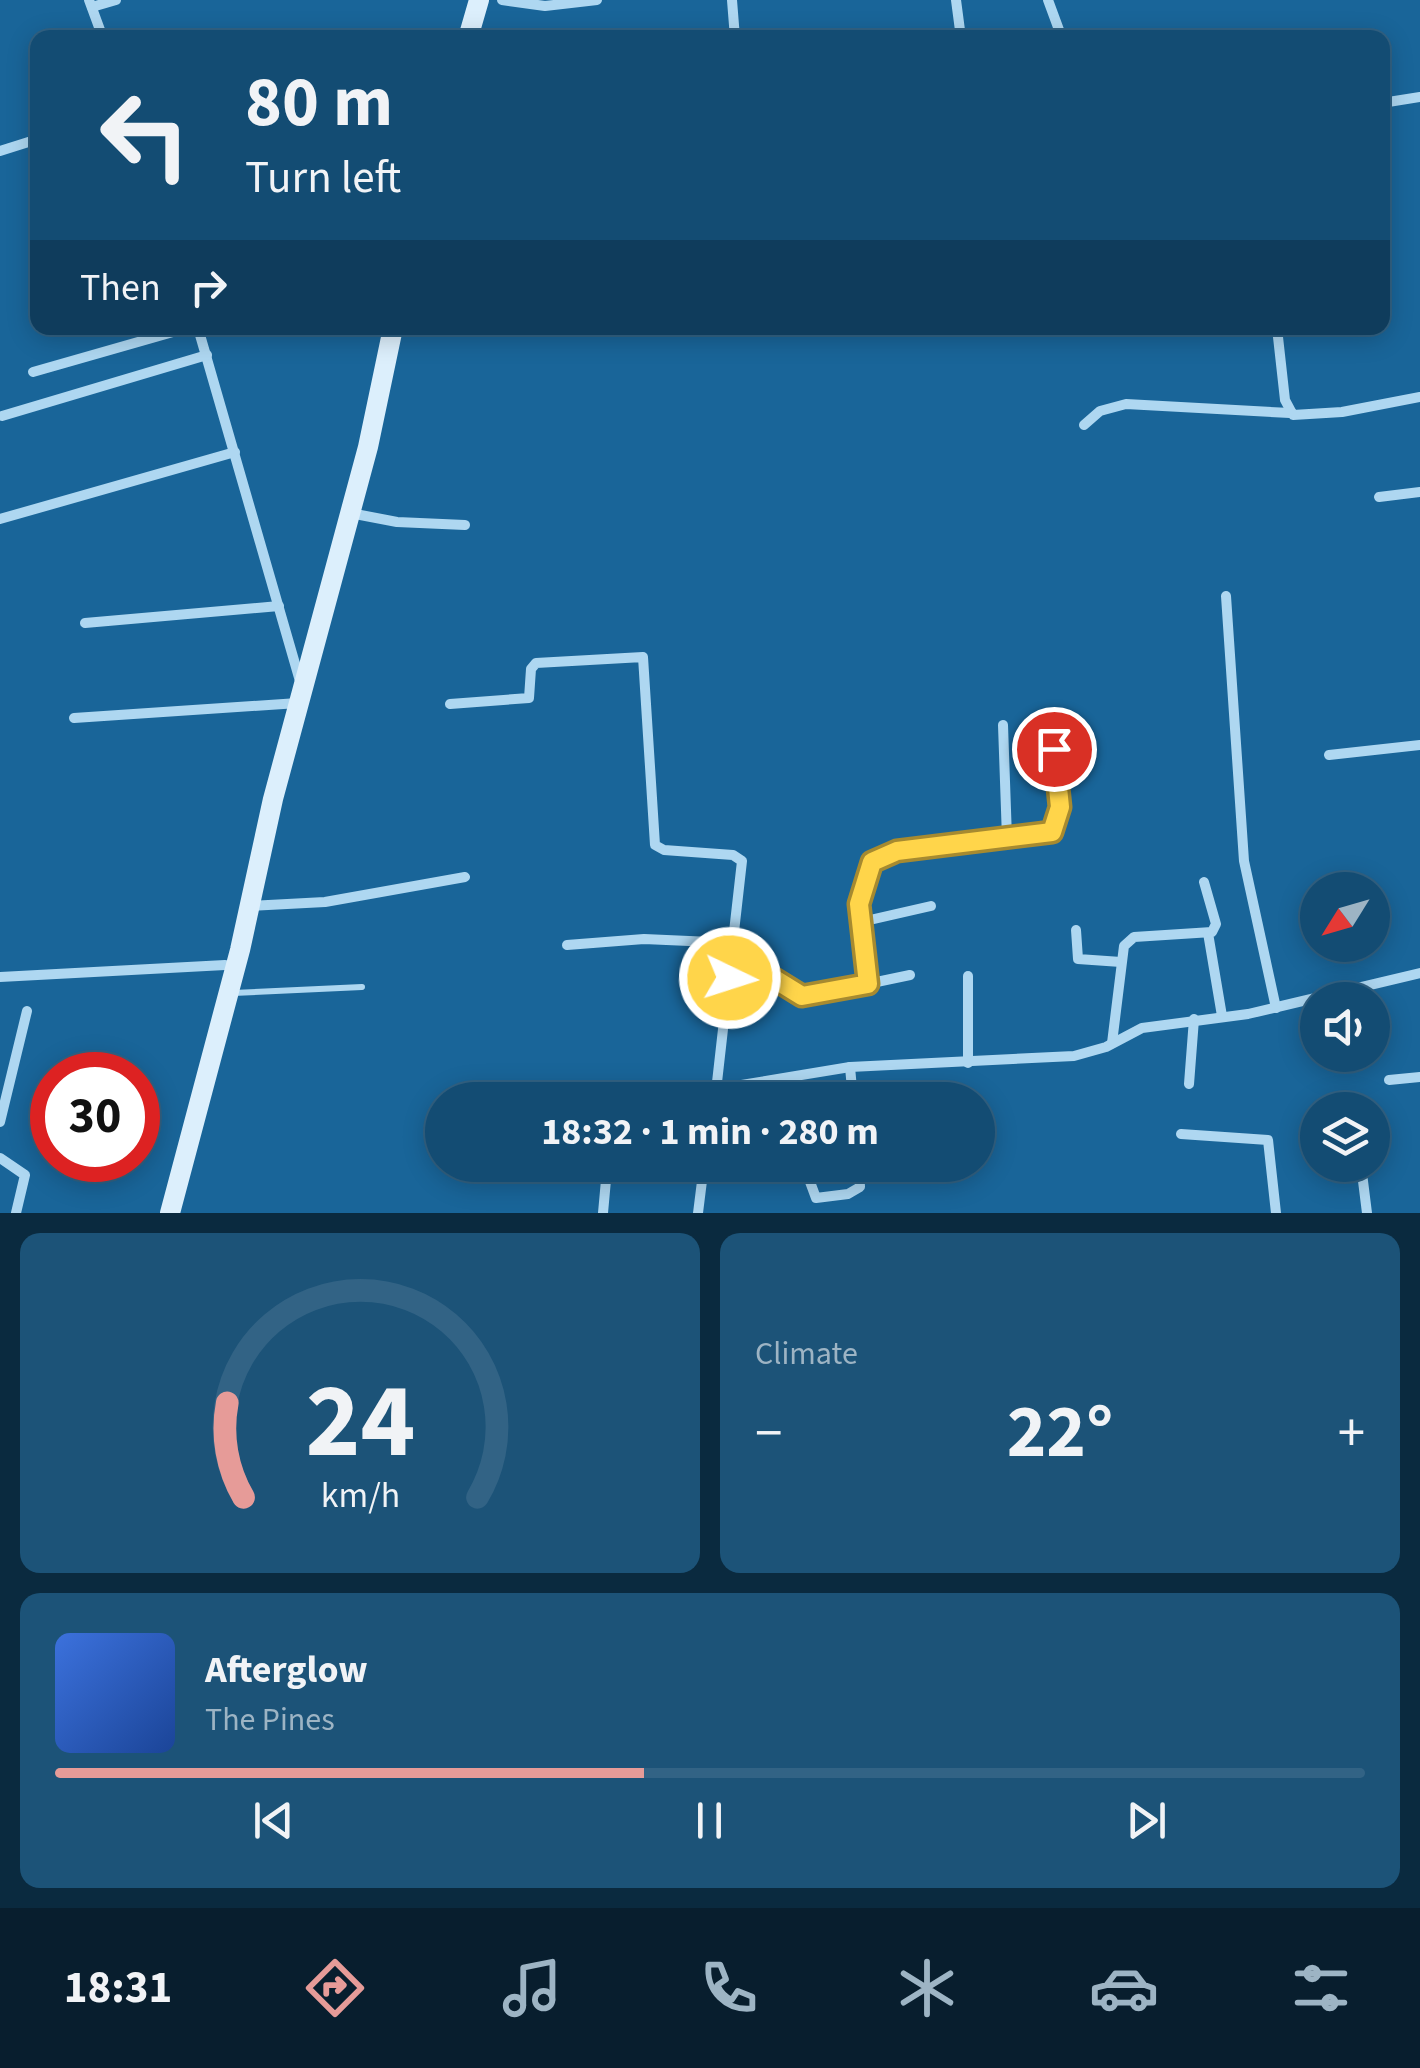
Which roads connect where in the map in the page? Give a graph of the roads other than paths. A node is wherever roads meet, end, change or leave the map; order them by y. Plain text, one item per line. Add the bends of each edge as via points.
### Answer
1 (116, 0) edge
2 (479, 0) edge
3 (488, 0) edge
4 (502, 0) edge
5 (597, 0) edge
6 (732, 0) edge
7 (956, 0) edge
8 (1048, 0) edge
9 (90, 4) edge
10 (100, 30) edge
11 (470, 30) edge
12 (480, 30) edge
13 (734, 30) edge
14 (960, 30) edge
15 (1059, 30) edge
16 (1420, 97) edge
17 (1390, 101) edge
18 (30, 142) edge
19 (0, 151) edge
20 (162, 335) edge
21 (200, 335) edge
22 (392, 335) edge
23 (402, 335) edge
24 (1278, 335) edge
25 (206, 355) junction
26 (33, 372) dead end
27 (1420, 397) edge
28 (1290, 412) junction
29 (2, 416) dead end
30 (1084, 426) dead end
31 (368, 447) junction
32 (234, 452) junction
33 (1420, 492) edge
34 (1379, 498) dead end
35 (350, 513) junction
36 (0, 519) edge
37 (465, 526) dead end
38 (1226, 596) dead end
39 (279, 606) junction
40 (85, 623) dead end
41 (300, 695) junction
42 (450, 704) dead end
43 (74, 718) dead end
44 (1003, 725) dead end
45 (1420, 744) edge
46 (1054, 749) dead end
47 (1329, 755) dead end
48 (272, 799) junction
49 (1007, 838) junction
50 (466, 877) dead end
51 (1204, 882) dead end
52 (251, 906) junction
53 (931, 906) dead end
54 (860, 922) junction
55 (1076, 930) dead end
56 (1208, 932) junction
57 (734, 943) junction
58 (567, 945) dead end
59 (1120, 962) junction
60 (225, 964) junction
61 (1420, 973) edge
62 (910, 976) dead end
63 (968, 976) dead end
64 (0, 977) edge
65 (730, 978) junction
66 (868, 984) junction
67 (362, 987) dead end
68 (228, 993) junction
69 (1276, 1008) junction
70 (27, 1011) dead end
71 (1222, 1016) junction
72 (1194, 1018) junction
73 (1112, 1043) junction
74 (968, 1063) junction
75 (850, 1067) junction
76 (1420, 1077) edge
77 (1388, 1080) dead end
78 (718, 1082) edge
79 (778, 1082) edge
80 (851, 1082) edge
81 (1189, 1084) dead end
82 (0, 1122) edge
83 (1181, 1134) dead end
84 (0, 1158) edge
85 (606, 1182) edge
86 (702, 1182) edge
87 (810, 1182) edge
88 (860, 1182) edge
89 (1363, 1182) edge
90 (16, 1213) edge
91 (158, 1213) edge
92 (170, 1213) edge
93 (604, 1213) edge
94 (698, 1213) edge
95 (1276, 1213) edge
96 (1368, 1213) edge

1 - 9 street
2 - 11 street
3 - 12 street
4 - 5 street via 545,6
6 - 13 street
7 - 14 street
8 - 15 street
9 - 10 street
16 - 17 street
18 - 19 street
20 - 26 street
21 - 25 street
22 - 31 street
23 - 31 street
24 - 28 street
25 - 29 street
25 - 32 street
27 - 28 street via 1301,417
28 - 30 street via 1126,404 1106,408
31 - 35 street
32 - 36 street
32 - 39 street
33 - 34 street
35 - 37 street
35 - 41 street
38 - 69 street via 1244,860
39 - 40 street
39 - 41 street
41 - 43 street
41 - 48 street
42 - 57 street via 529,698 536,664 643,657 652,838 664,850 742,861
44 - 49 street
45 - 47 street
46 - 49 street via 1058,827
48 - 52 street
48 - 60 street
49 - 54 street via 877,856 860,897
50 - 52 street via 325,902
51 - 56 street via 1216,924
52 - 68 street
53 - 54 street
54 - 66 street
55 - 59 street via 1078,959
56 - 59 street via 1134,936
56 - 71 street
57 - 58 street
57 - 65 street
59 - 73 street
60 - 64 street
60 - 91 street
61 - 69 street
62 - 66 street
63 - 74 street
65 - 66 street via 768,975 802,996
65 - 78 street
67 - 68 lane
68 - 92 street
69 - 71 street
70 - 82 street
71 - 72 street
72 - 73 street via 1142,1028
72 - 81 street
73 - 74 street via 1074,1056
74 - 75 street
75 - 79 street
75 - 80 street
76 - 77 street
83 - 95 street via 1268,1140
84 - 90 street via 25,1175
85 - 93 street
86 - 94 street
87 - 88 street via 816,1198 854,1193
89 - 96 street

